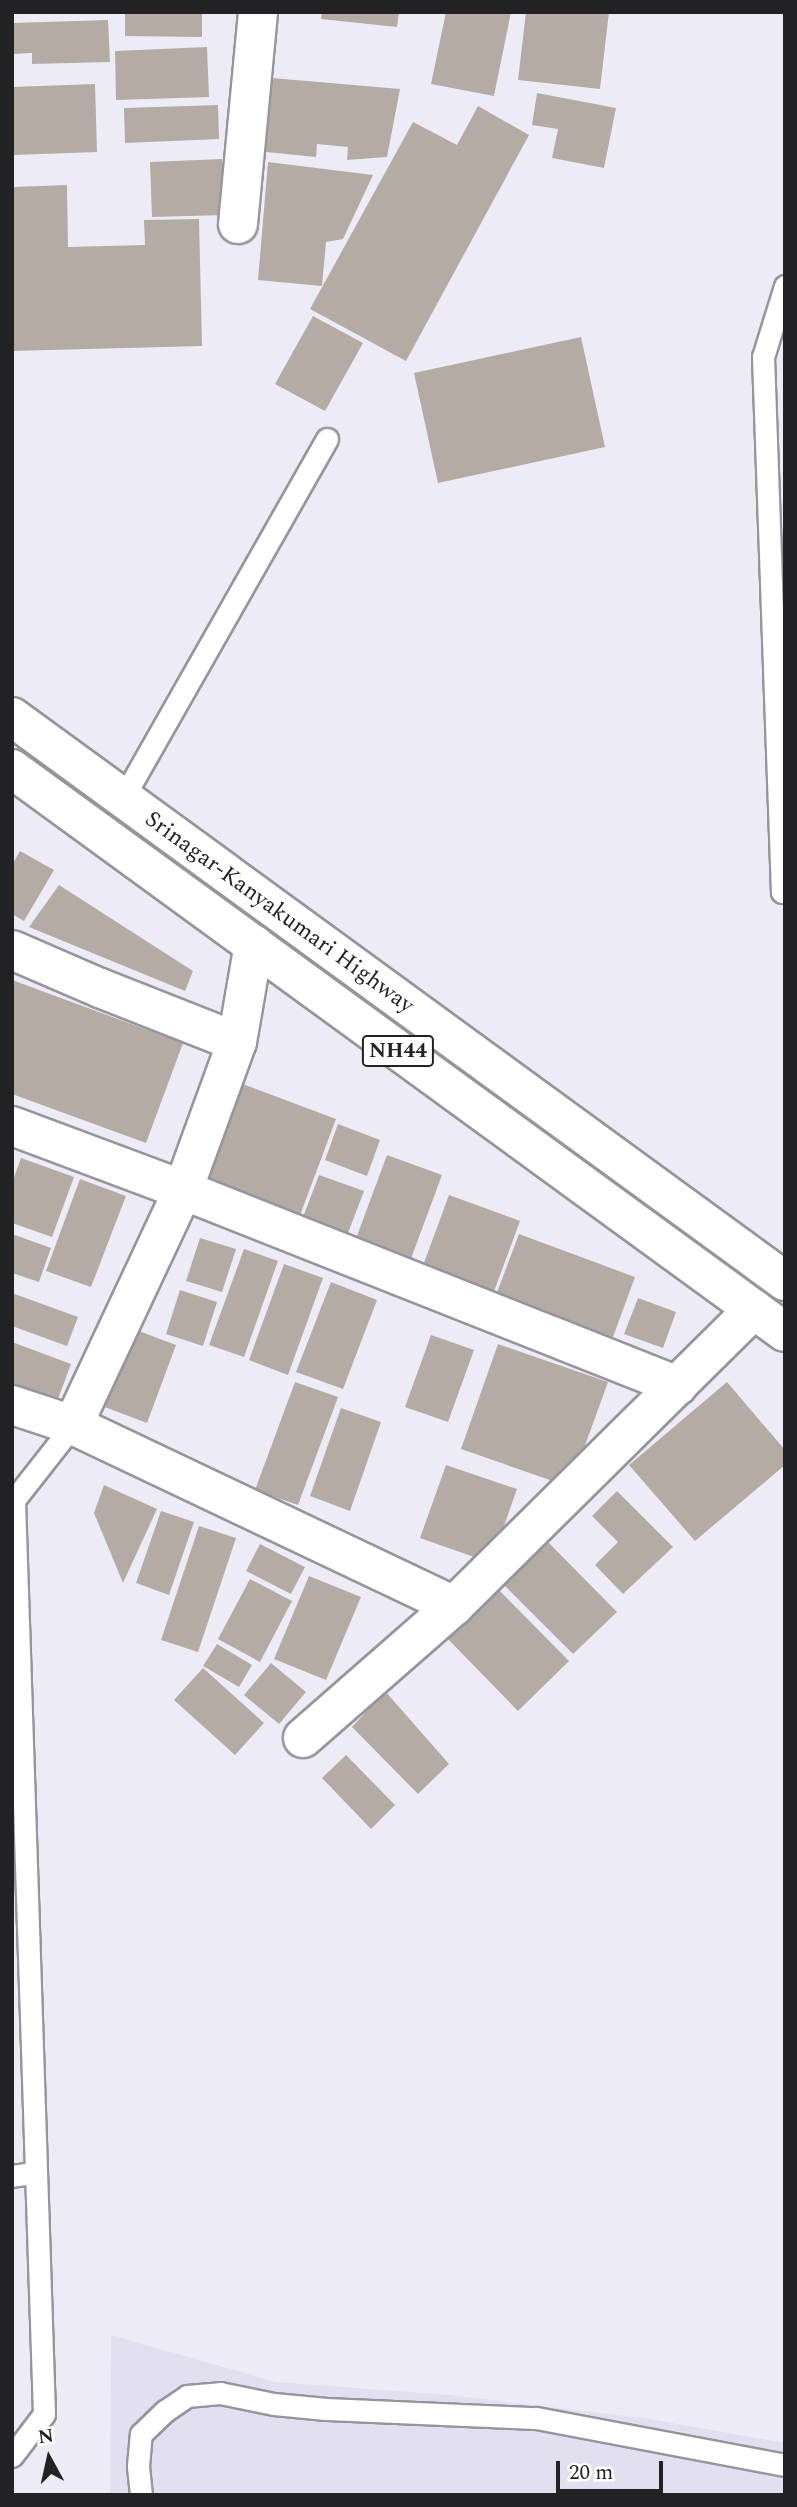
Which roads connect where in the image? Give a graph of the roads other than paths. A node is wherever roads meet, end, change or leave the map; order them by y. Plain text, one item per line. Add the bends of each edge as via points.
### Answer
1 (258, 12) edge
2 (238, 224) dead end
3 (785, 286) edge
4 (327, 439) dead end
5 (12, 717) edge
6 (12, 769) edge
7 (123, 798) junction
8 (785, 891) edge
9 (254, 944) junction
10 (12, 950) edge
11 (237, 1042) junction
12 (12, 1126) edge
13 (183, 1190) junction
14 (785, 1281) edge
15 (754, 1308) junction
16 (785, 1332) edge
17 (678, 1386) junction
18 (12, 1405) edge
19 (73, 1425) junction
20 (454, 1606) junction
21 (303, 1738) dead end
22 (18, 1840) edge
23 (34, 2173) junction
24 (12, 2176) edge
25 (12, 2456) edge
26 (785, 2465) edge
27 (141, 2495) edge

1 - 2 main road
3 - 8 lane via 763,357
4 - 7 lane
5 - 7 main road, Srinagar-Kanyakumari Highway / NH44
6 - 9 main road, Srinagar-Kanyakumari Highway / NH44
7 - 14 main road, Srinagar-Kanyakumari Highway / NH44
9 - 11 main road
9 - 15 main road, Srinagar-Kanyakumari Highway / NH44
10 - 11 main road
11 - 13 main road
12 - 13 main road
13 - 17 main road
13 - 19 main road
15 - 16 main road, Srinagar-Kanyakumari Highway / NH44
15 - 17 main road
17 - 20 main road
18 - 19 main road
19 - 20 main road
19 - 22 lane via 14,1500
20 - 21 main road
22 - 23 lane
23 - 24 lane
23 - 25 lane via 44,2414
26 - 27 lane via 536,2418 326,2409 220,2393 187,2396 141,2434

